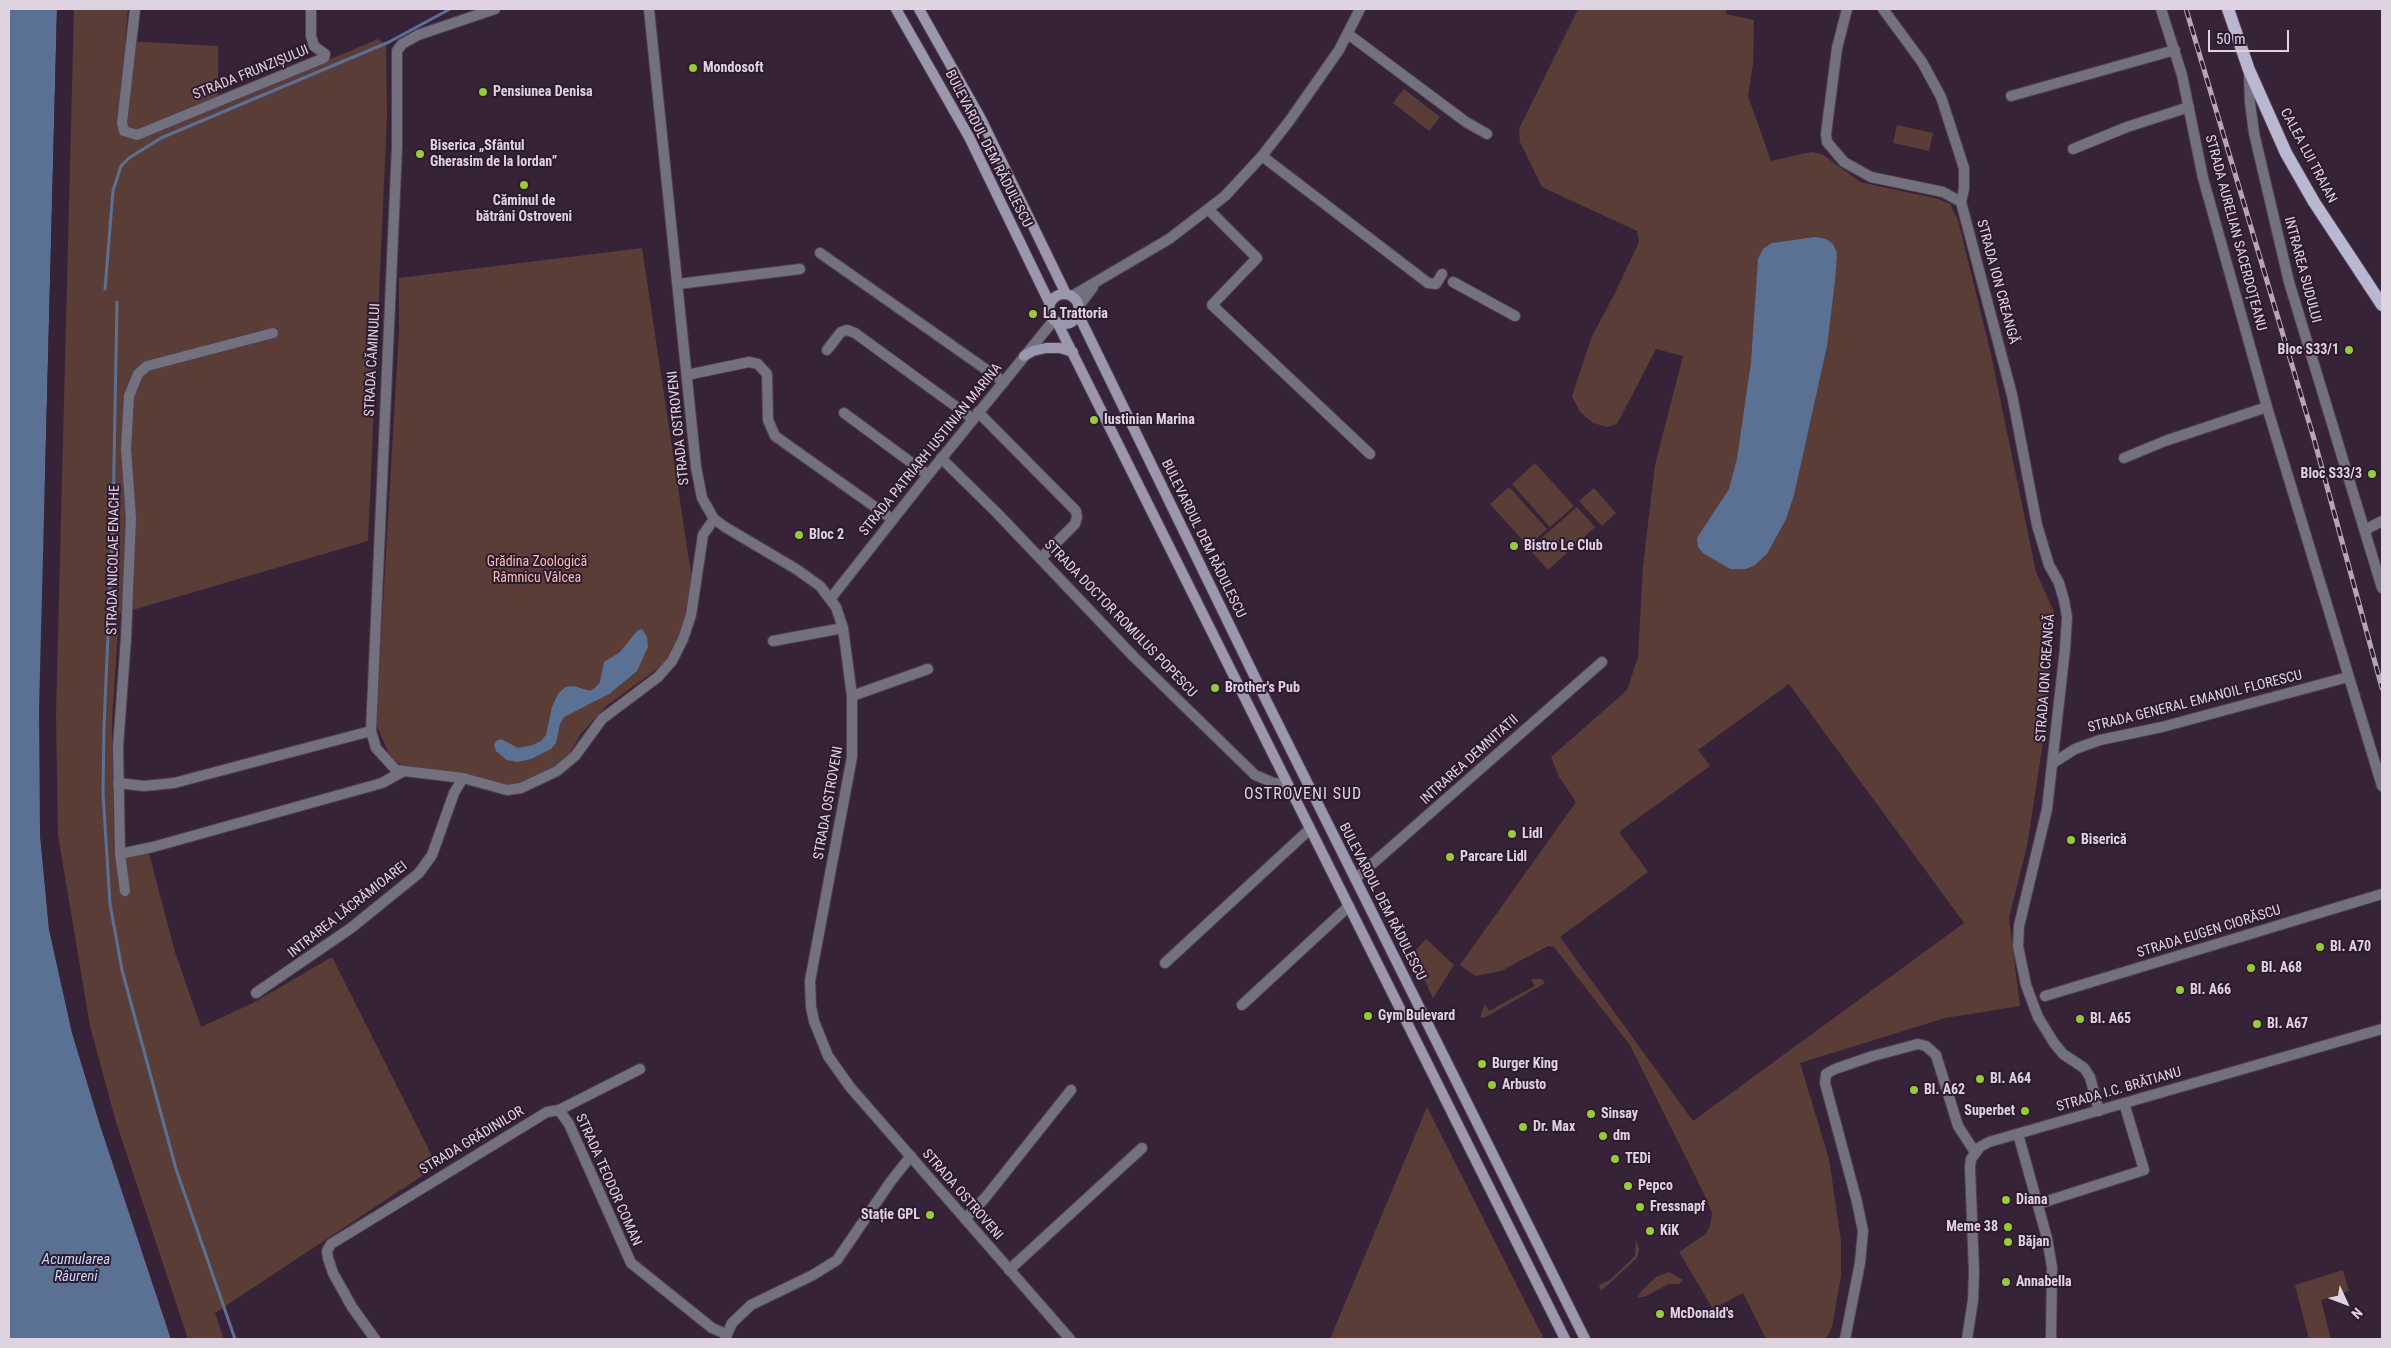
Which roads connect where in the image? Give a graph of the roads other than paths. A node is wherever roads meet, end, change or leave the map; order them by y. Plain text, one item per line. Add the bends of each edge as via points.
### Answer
1 (135, 9) edge
2 (311, 9) edge
3 (495, 9) edge
4 (649, 9) edge
5 (896, 9) edge
6 (919, 9) edge
7 (1360, 9) edge
8 (1847, 9) edge
9 (1883, 9) edge
10 (2161, 9) edge
11 (2228, 9) edge
12 (1348, 34) junction
13 (2175, 50) junction
14 (2249, 70) junction
15 (2011, 96) dead end
16 (2189, 108) junction
17 (1487, 134) dead end
18 (2073, 149) dead end
19 (1262, 156) junction
20 (1961, 202) junction
21 (1209, 210) junction
22 (820, 253) dead end
23 (800, 269) dead end
24 (1442, 274) dead end
25 (1453, 282) dead end
26 (678, 284) junction
27 (1095, 284) junction
28 (1069, 295) junction
29 (1050, 304) junction
30 (2382, 305) edge
31 (1078, 310) junction
32 (1516, 316) dead end
33 (1056, 321) junction
34 (273, 333) dead end
35 (827, 350) dead end
36 (1073, 352) junction
37 (1024, 356) junction
38 (687, 375) junction
39 (1004, 382) junction
40 (2267, 407) junction
41 (844, 413) dead end
42 (975, 416) junction
43 (1370, 454) dead end
44 (941, 458) junction
45 (2124, 458) dead end
46 (928, 475) junction
47 (714, 519) junction
48 (892, 519) junction
49 (2382, 521) edge
50 (2365, 530) junction
51 (1041, 558) junction
52 (2382, 588) edge
53 (831, 598) junction
54 (843, 628) junction
55 (773, 641) dead end
56 (1602, 662) dead end
57 (928, 669) dead end
58 (2348, 677) junction
59 (852, 696) junction
60 (371, 731) junction
61 (2053, 763) junction
62 (399, 771) junction
63 (463, 778) junction
64 (118, 783) junction
65 (1287, 784) junction
66 (2382, 786) edge
67 (1310, 830) junction
68 (120, 854) junction
69 (1355, 879) junction
70 (125, 891) dead end
71 (2382, 894) edge
72 (1349, 906) junction
73 (1165, 963) dead end
74 (256, 993) dead end
75 (2044, 996) dead end
76 (1242, 1005) dead end
77 (2382, 1029) edge
78 (1442, 1054) junction
79 (1426, 1062) junction
80 (640, 1069) dead end
81 (1071, 1090) dead end
82 (2124, 1103) junction
83 (559, 1110) junction
84 (2099, 1110) junction
85 (2018, 1134) junction
86 (1142, 1148) dead end
87 (1976, 1152) junction
88 (911, 1156) junction
89 (2038, 1204) junction
90 (965, 1219) junction
91 (1009, 1270) junction
92 (725, 1337) edge
93 (375, 1339) edge
94 (1070, 1339) edge
95 (1565, 1339) edge
96 (1584, 1339) edge
97 (1845, 1339) edge
98 (1967, 1339) edge
99 (2051, 1339) edge

1 - 2 street, STRADA FRUNZIȘULUI via 122,123 124,131 137,135 324,58 325,54 314,46 311,36
3 - 60 street, STRADA CĂMINULUI via 418,35 397,50 397,147
4 - 26 street, STRADA OSTROVENI
5 - 29 main road, BULEVARDUL DEM RĂDULESCU via 969,137
6 - 28 main road, BULEVARDUL DEM RĂDULESCU via 981,120
7 - 12 street
8 - 20 street via 1826,134 1830,149 1854,170 1871,177 1943,192
9 - 20 street, STRADA ION CREANGĂ via 1922,62 1940,97 1964,168
10 - 13 street, STRADA AURELIAN SACERDOȚEANU
11 - 14 main road, CALEA LUI TRAIAN
12 - 17 street via 1466,122
12 - 19 street
13 - 15 street
13 - 16 street, STRADA AURELIAN SACERDOȚEANU
14 - 30 main road, CALEA LUI TRAIAN via 2296,172
14 - 50 street, INTRAREA SUDULUI via 2251,115 2289,282
16 - 18 street via 2127,127
16 - 40 street, STRADA AURELIAN SACERDOȚEANU via 2203,178
19 - 21 street
19 - 24 street via 1428,284 1436,284
20 - 61 street, STRADA ION CREANGĂ via 2012,395 2037,525 2066,608
21 - 27 street via 1169,239
21 - 43 street via 1257,258 1212,305
22 - 39 street
23 - 26 street
25 - 32 street
26 - 38 street, STRADA OSTROVENI
27 - 28 street
27 - 31 street
28 - 29 main road via 1056,296
28 - 31 main road, BULEVARDUL DEM RĂDULESCU
29 - 33 main road, BULEVARDUL DEM RĂDULESCU via 1050,313
31 - 33 main road via 1072,322 1062,324
31 - 69 main road, BULEVARDUL DEM RĂDULESCU
33 - 36 main road, BULEVARDUL DEM RĂDULESCU
33 - 37 street, STRADA PATRIARH IUSTINIAN MARINA
34 - 64 street, STRADA NICOLAE ENACHE via 147,366 138,374 129,396 126,449 131,518
35 - 42 street via 841,332 854,333
36 - 37 main road via 1046,348
36 - 65 main road, BULEVARDUL DEM RĂDULESCU
37 - 39 street, STRADA PATRIARH IUSTINIAN MARINA
38 - 47 street, STRADA OSTROVENI via 698,482 702,498
38 - 48 street via 749,362 758,364 767,374 768,420 774,436
39 - 42 street, STRADA PATRIARH IUSTINIAN MARINA
40 - 45 street
40 - 58 street, STRADA AURELIAN SACERDOȚEANU
41 - 46 street
42 - 44 street, STRADA PATRIARH IUSTINIAN MARINA
42 - 51 street via 1076,511 1075,524
44 - 46 street, STRADA PATRIARH IUSTINIAN MARINA
44 - 51 street, STRADA DOCTOR ROMULUS POPESCU
46 - 48 street, STRADA PATRIARH IUSTINIAN MARINA
47 - 53 street, STRADA OSTROVENI via 808,577
47 - 63 street via 704,535 691,615 683,639 672,661 658,677 602,719 575,756 550,774 522,788 507,790
48 - 53 street, STRADA PATRIARH IUSTINIAN MARINA
49 - 50 street
50 - 52 street, INTRAREA SUDULUI
51 - 65 street, STRADA DOCTOR ROMULUS POPESCU via 1134,657 1255,775 1274,784
53 - 54 street, STRADA OSTROVENI
54 - 55 street
54 - 59 street, STRADA OSTROVENI
56 - 69 street, INTRAREA DEMNITATII
57 - 59 street
58 - 61 street, STRADA GENERAL EMANOIL FLORESCU via 2162,727 2100,740 2075,749
58 - 66 street, STRADA AURELIAN SACERDOȚEANU
59 - 88 street, STRADA OSTROVENI via 852,757 812,968 811,1007 819,1038 838,1072
60 - 62 street, STRADA CĂMINULUI via 376,748
60 - 64 street via 174,782 144,786
61 - 84 street, STRADA ION CREANGĂ via 2047,809 2019,926 2018,946 2026,985 2038,1016 2063,1054 2084,1068 2090,1077
62 - 63 street
62 - 68 street via 382,783
63 - 74 street, INTRAREA LĂCRĂMIOAREI via 454,793 432,855 419,873 352,928
64 - 68 street, STRADA NICOLAE ENACHE
65 - 67 main road, BULEVARDUL DEM RĂDULESCU
67 - 72 main road, BULEVARDUL DEM RĂDULESCU
67 - 73 street
68 - 70 street, STRADA NICOLAE ENACHE
69 - 78 main road, BULEVARDUL DEM RĂDULESCU
71 - 75 street, STRADA EUGEN CIORĂSCU
72 - 76 street
72 - 79 main road, BULEVARDUL DEM RĂDULESCU
77 - 82 street, STRADA I.C. BRĂTIANU
78 - 79 main road
78 - 96 main road, BULEVARDUL DEM RĂDULESCU
79 - 95 main road, BULEVARDUL DEM RĂDULESCU
80 - 83 street, STRADA GRĂDINILOR
81 - 90 street
82 - 84 street, STRADA I.C. BRĂTIANU
82 - 89 street via 2144,1170
83 - 92 street, STRADA TEODOR COMAN via 569,1124 631,1263
83 - 93 street, STRADA GRĂDINILOR via 547,1112 337,1238 327,1251 330,1264 337,1281
84 - 85 street, STRADA I.C. BRĂTIANU
85 - 87 street, STRADA I.C. BRĂTIANU via 1990,1142
85 - 89 street
86 - 91 street
87 - 97 street via 1958,1126 1931,1049 1918,1044 1873,1056 1826,1074 1825,1084 1863,1232
87 - 98 street via 1970,1166 1974,1272
88 - 90 street, STRADA OSTROVENI
88 - 92 street via 837,1260 813,1276 751,1305 732,1323
89 - 99 street via 2052,1267
90 - 91 street, STRADA OSTROVENI
91 - 94 street, STRADA OSTROVENI

